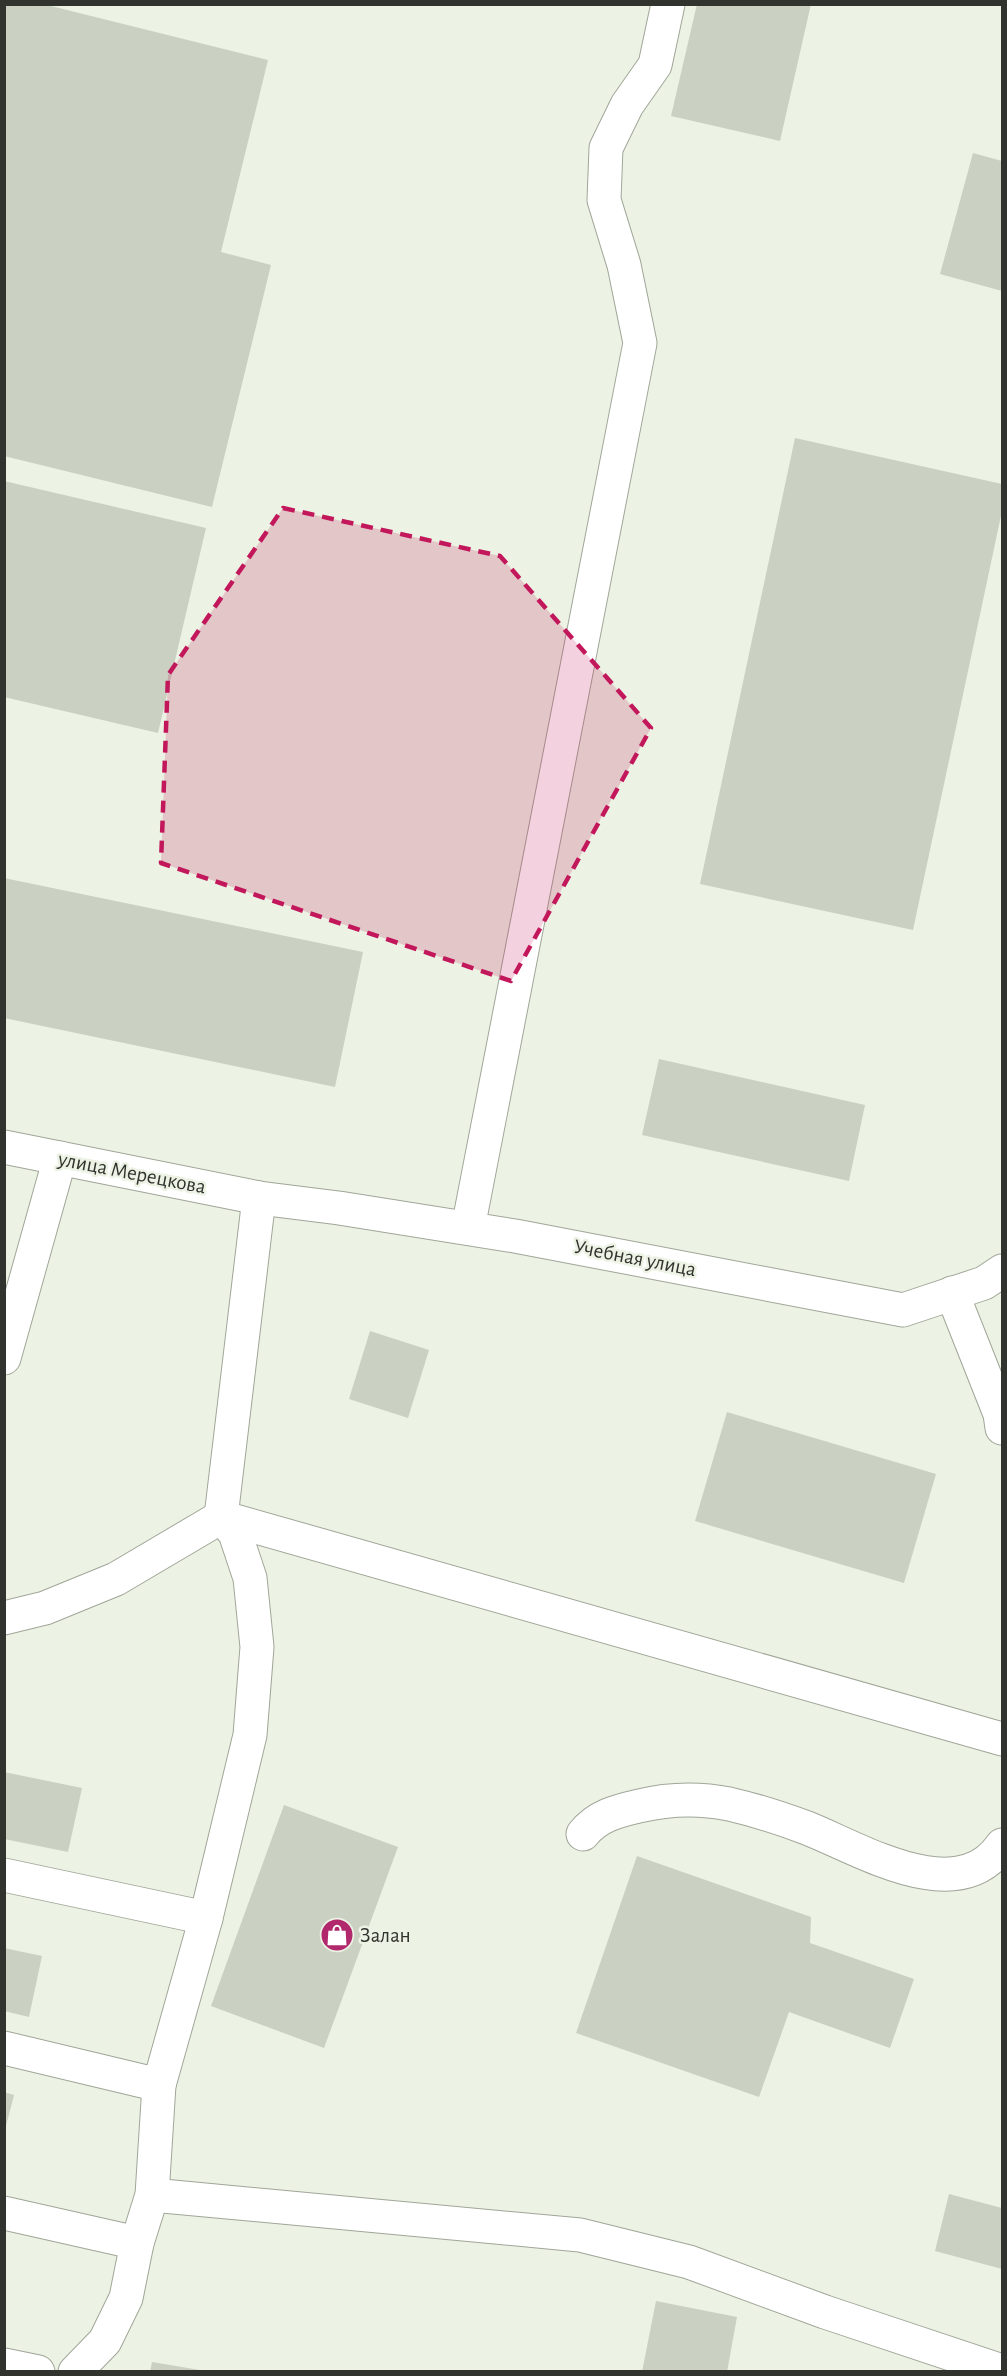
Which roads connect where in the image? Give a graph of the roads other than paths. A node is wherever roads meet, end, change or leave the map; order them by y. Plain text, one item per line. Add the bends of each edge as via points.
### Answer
1 (668, 4) edge
2 (4, 1148) edge
3 (60, 1158) junction
4 (259, 1198) junction
5 (468, 1228) junction
6 (1002, 1270) edge
7 (952, 1293) junction
8 (4, 1358) edge
9 (1002, 1428) edge
10 (221, 1517) junction
11 (4, 1618) edge
12 (1002, 1739) edge
13 (583, 1834) dead end
14 (1002, 1845) edge
15 (4, 1875) edge
16 (206, 1918) junction
17 (4, 2048) edge
18 (159, 2085) junction
19 (152, 2195) junction
20 (4, 2213) edge
21 (138, 2243) junction
22 (4, 2365) edge
23 (991, 2370) edge
24 (38, 2372) edge
25 (75, 2372) edge

1 - 5 street via 655,65 627,105 606,148 604,200 624,265 640,344
2 - 3 street, улица Мерецкова
3 - 4 street, улица Мерецкова
3 - 8 street
4 - 5 street, Учебная улица
4 - 10 street
5 - 7 street, Учебная улица via 903,1310
6 - 7 street, Учебная улица via 984,1282
7 - 9 street
10 - 11 street via 116,1579 45,1608
10 - 12 street
10 - 16 street via 235,1533 250,1578 257,1647 250,1735
13 - 14 street via 611,1812 670,1800 694,1800 729,1804 770,1816 897,1867 944,1875 971,1871
15 - 16 street
16 - 18 street
17 - 18 street
18 - 19 street
19 - 21 street
19 - 23 street via 579,2235 689,2262
20 - 21 street
21 - 25 street via 126,2298 111,2330
22 - 24 street

